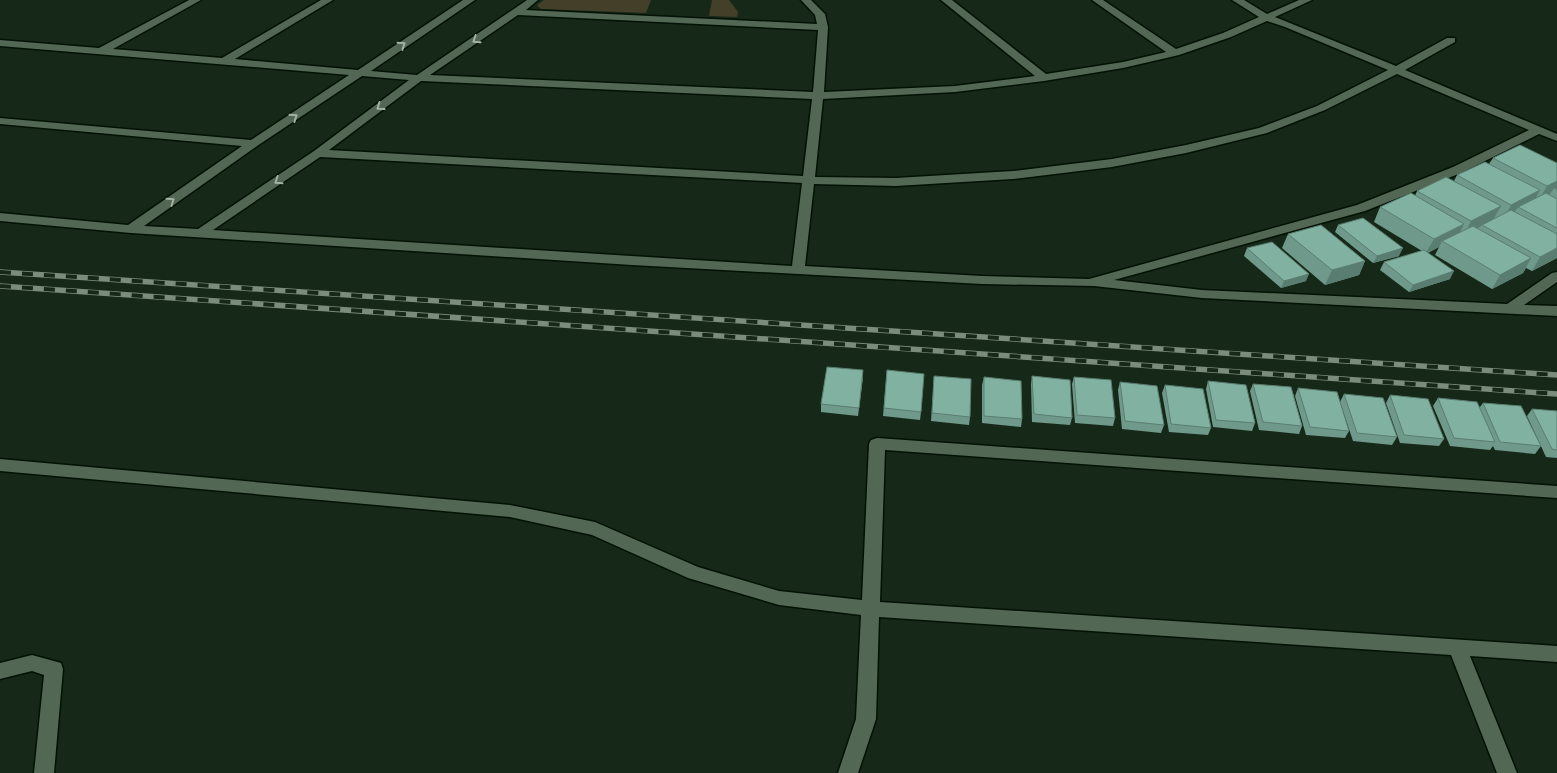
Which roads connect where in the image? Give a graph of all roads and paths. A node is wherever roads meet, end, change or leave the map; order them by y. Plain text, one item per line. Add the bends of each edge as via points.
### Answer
1 (196, 0) edge
2 (328, 0) edge
3 (470, 0) edge
4 (533, 0) edge
5 (806, 0) edge
6 (946, 0) edge
7 (1096, 0) edge
8 (1237, 0) edge
9 (1307, 0) edge
10 (516, 12) junction
11 (1267, 18) junction
12 (823, 27) junction
13 (1451, 40) dead end
14 (0, 43) edge
15 (102, 51) junction
16 (1175, 53) junction
17 (223, 62) junction
18 (1397, 70) junction
19 (361, 72) junction
20 (419, 78) junction
21 (1044, 78) junction
22 (818, 96) junction
23 (0, 121) edge
24 (1539, 130) junction
25 (1557, 138) edge
26 (253, 144) junction
27 (318, 153) junction
28 (808, 180) junction
29 (0, 217) edge
30 (131, 230) junction
31 (200, 233) junction
32 (798, 269) junction
33 (1557, 276) edge
34 (1089, 282) junction
35 (1509, 308) junction
36 (1557, 311) edge
37 (0, 465) edge
38 (1557, 492) edge
39 (872, 609) junction
40 (1458, 646) junction
41 (1557, 654) edge
42 (0, 670) edge
43 (44, 773) edge
44 (848, 773) edge
45 (1507, 773) edge

1 - 15 street
2 - 17 street
19 -> 3 street
4 - 10 street
5 - 12 street via 820,14
6 - 21 street
7 - 16 street
8 - 11 street
9 - 11 street
10 - 12 street
10 -> 20 street
11 - 16 street
11 - 18 street
12 - 22 street
13 - 18 street
14 - 15 street
15 - 17 street
16 - 21 street
17 - 19 street
18 - 24 street
18 - 28 street via 1321,108 1263,131 1112,163 1013,175 906,181
19 - 20 street
26 -> 19 street
20 - 22 street
20 -> 27 street
21 - 22 street via 909,93
22 - 28 street
23 - 26 street
24 - 25 street
24 - 34 street via 1458,170 1362,208
30 -> 26 street
27 - 28 street
27 -> 31 street
28 - 32 street
29 - 30 street
30 - 31 street
31 - 32 street
32 - 34 street via 982,280
33 - 35 street
34 - 35 street via 1202,294
35 - 36 street
37 - 39 street via 510,511 595,529 694,573 779,598
38 - 39 street via 877,444
39 - 40 street
39 - 44 street via 866,720
40 - 41 street
40 - 45 street
42 - 43 street via 32,663 54,670

